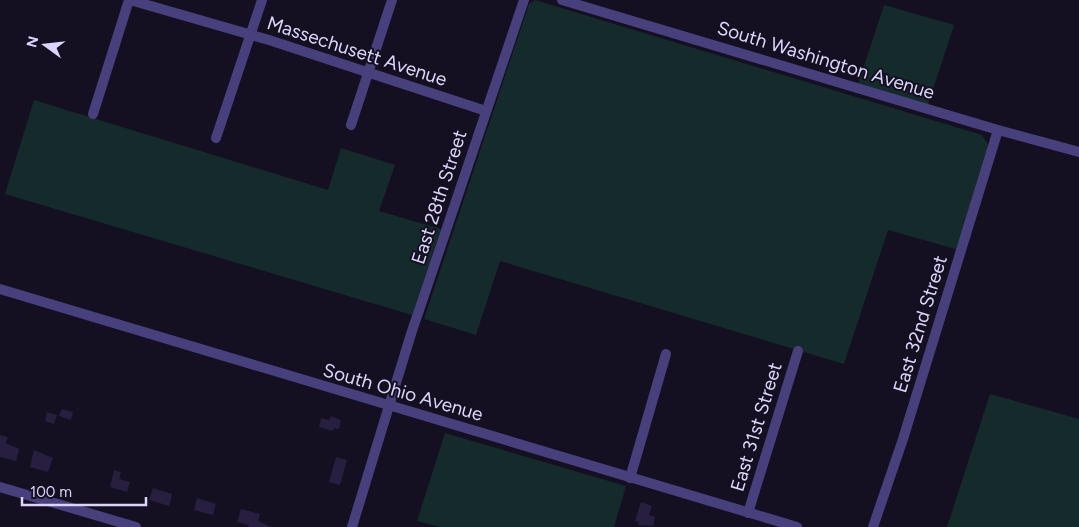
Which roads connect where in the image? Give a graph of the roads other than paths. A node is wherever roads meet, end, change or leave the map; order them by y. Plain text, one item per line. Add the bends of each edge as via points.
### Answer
1 (130, 0) edge
2 (262, 0) edge
3 (392, 0) edge
4 (524, 0) edge
5 (562, 0) edge
6 (250, 35) junction
7 (367, 72) junction
8 (486, 110) junction
9 (93, 114) dead end
10 (350, 125) dead end
11 (998, 130) junction
12 (216, 138) dead end
13 (1079, 152) edge
14 (0, 290) edge
15 (798, 351) dead end
16 (666, 354) dead end
17 (389, 406) junction
18 (630, 478) junction
19 (0, 487) edge
20 (748, 513) junction
21 (136, 527) edge
22 (352, 527) edge
23 (797, 527) edge
24 (873, 527) edge

1 - 6 street, Massechusett Avenue
1 - 9 street
2 - 6 street
3 - 7 street
4 - 8 street, East 28th Street
5 - 11 street, South Washington Avenue
6 - 7 street, Massechusett Avenue
6 - 12 street
7 - 8 street, Massechusett Avenue
7 - 10 street
8 - 17 street, East 28th Street
11 - 13 street, South Washington Avenue
11 - 24 street, East 32nd Street
14 - 17 street, South Ohio Avenue
15 - 20 street, East 31st Street
16 - 18 street
17 - 18 street, South Ohio Avenue
17 - 22 street, East 28th Street
18 - 20 street, South Ohio Avenue
19 - 21 street
20 - 23 street, South Ohio Avenue

